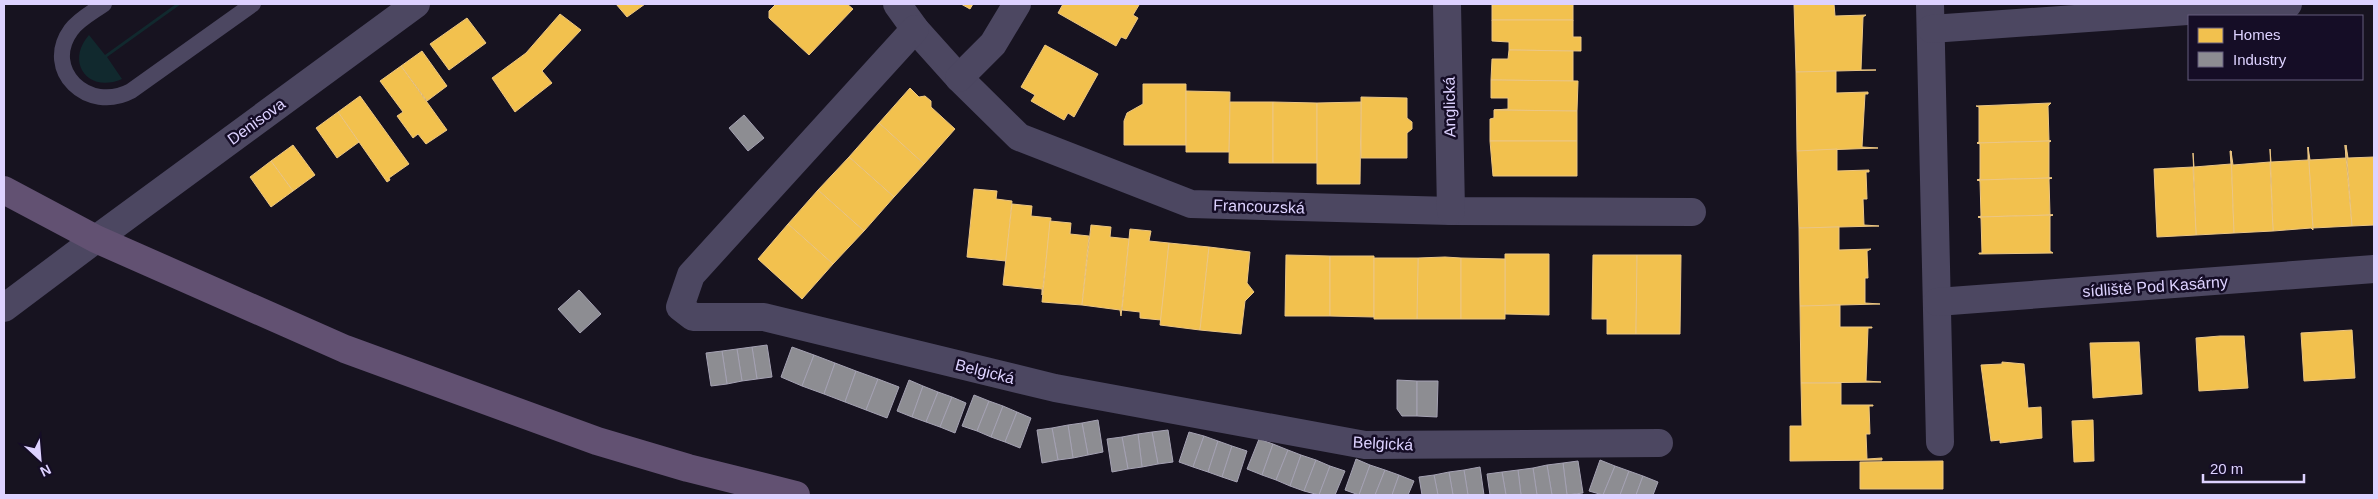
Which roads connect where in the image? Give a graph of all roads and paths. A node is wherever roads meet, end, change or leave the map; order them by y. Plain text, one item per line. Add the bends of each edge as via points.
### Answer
1 (104, 4) edge
2 (253, 4) edge
3 (897, 4) edge
4 (1017, 4) edge
5 (1447, 4) edge
6 (2288, 4) edge
7 (411, 5) edge
8 (1930, 16) edge
9 (915, 29) junction
10 (959, 78) junction
11 (4, 190) edge
12 (1451, 211) junction
13 (1692, 212) dead end
14 (96, 239) junction
15 (2374, 269) edge
16 (1937, 302) junction
17 (4, 308) edge
18 (1940, 442) dead end
19 (1659, 443) dead end
20 (796, 495) edge

1 - 2 lane via 71,31 64,43 63,57 65,70 72,82 93,97 106,99 131,91
3 - 9 street, Francouzská
4 - 10 street via 993,44
5 - 12 street, Anglická
6 - 8 street
7 - 14 street, Denisova
8 - 16 street
9 - 10 street, Francouzská
9 - 19 street, Belgická via 691,276 680,307 693,317 764,317 1055,388 1365,445
10 - 12 street, Francouzská via 1019,137 1191,204
11 - 14 main road
12 - 13 street, Francouzská
14 - 17 street, Denisova
14 - 20 main road via 261,314 431,382 597,441
15 - 16 street, sídliště Pod Kasárny
16 - 18 street

